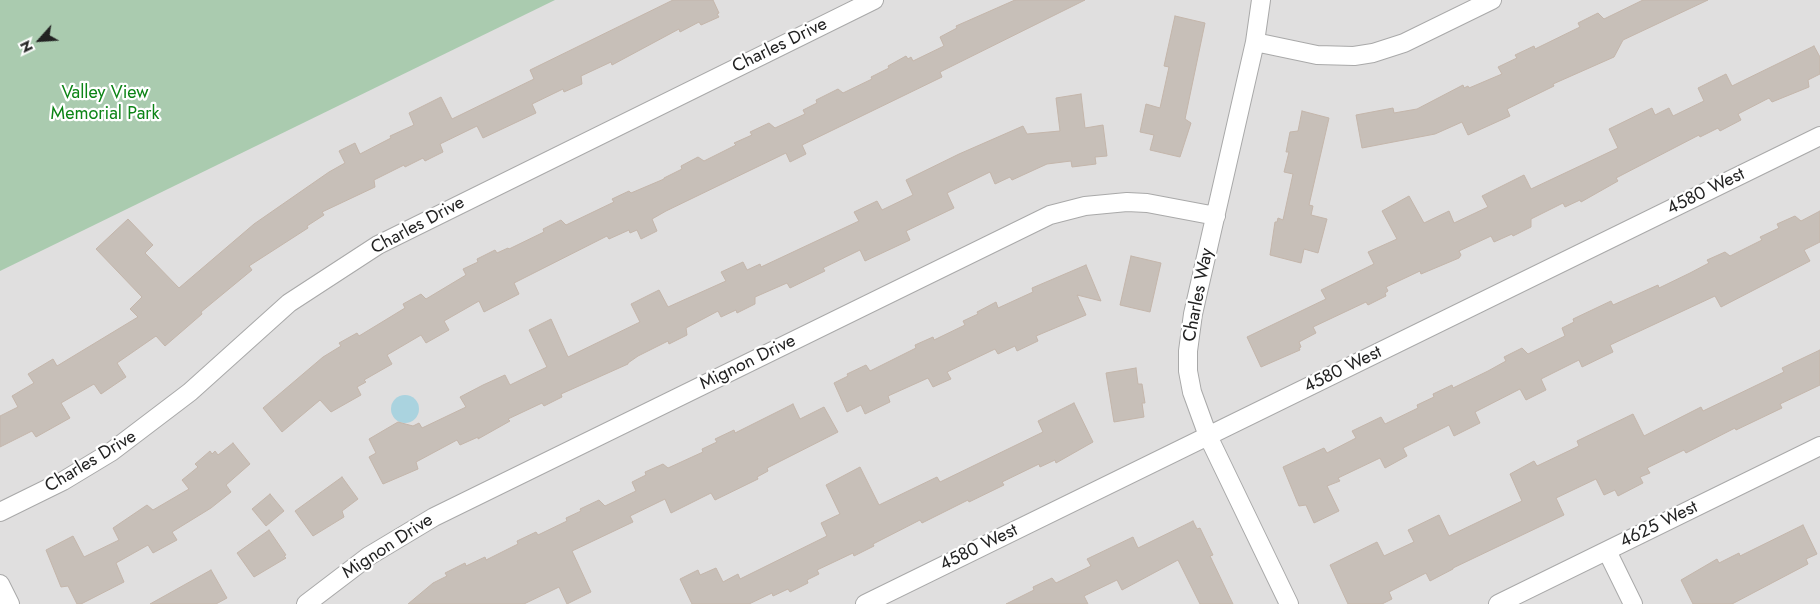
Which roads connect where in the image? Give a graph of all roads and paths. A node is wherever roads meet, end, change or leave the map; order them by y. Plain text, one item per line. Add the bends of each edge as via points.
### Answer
1 (874, 0) edge
2 (1261, 0) edge
3 (1492, 0) edge
4 (1256, 42) junction
5 (1820, 136) edge
6 (1216, 216) junction
7 (1208, 436) junction
8 (1820, 446) edge
9 (0, 512) edge
10 (1607, 551) junction
11 (0, 584) edge
12 (10, 604) edge
13 (306, 604) edge
14 (865, 604) edge
15 (1289, 604) edge
16 (1498, 604) edge
17 (1634, 604) edge

1 - 9 street, Charles Drive via 378,245 289,303 190,392 111,452 63,481
2 - 4 street, Charles Way
3 - 4 street via 1404,43 1373,53 1317,55
4 - 6 street, Charles Way
5 - 7 street, 4580 West
6 - 7 street, Charles Way via 1193,314 1188,351 1192,392
6 - 13 street, Mignon Drive via 1127,202 1085,206 1035,222 434,517 369,556
7 - 14 street, 4580 West
7 - 15 street, Charles Way
8 - 10 street, 4625 West
10 - 16 street, 4625 West
10 - 17 street
11 - 12 street

